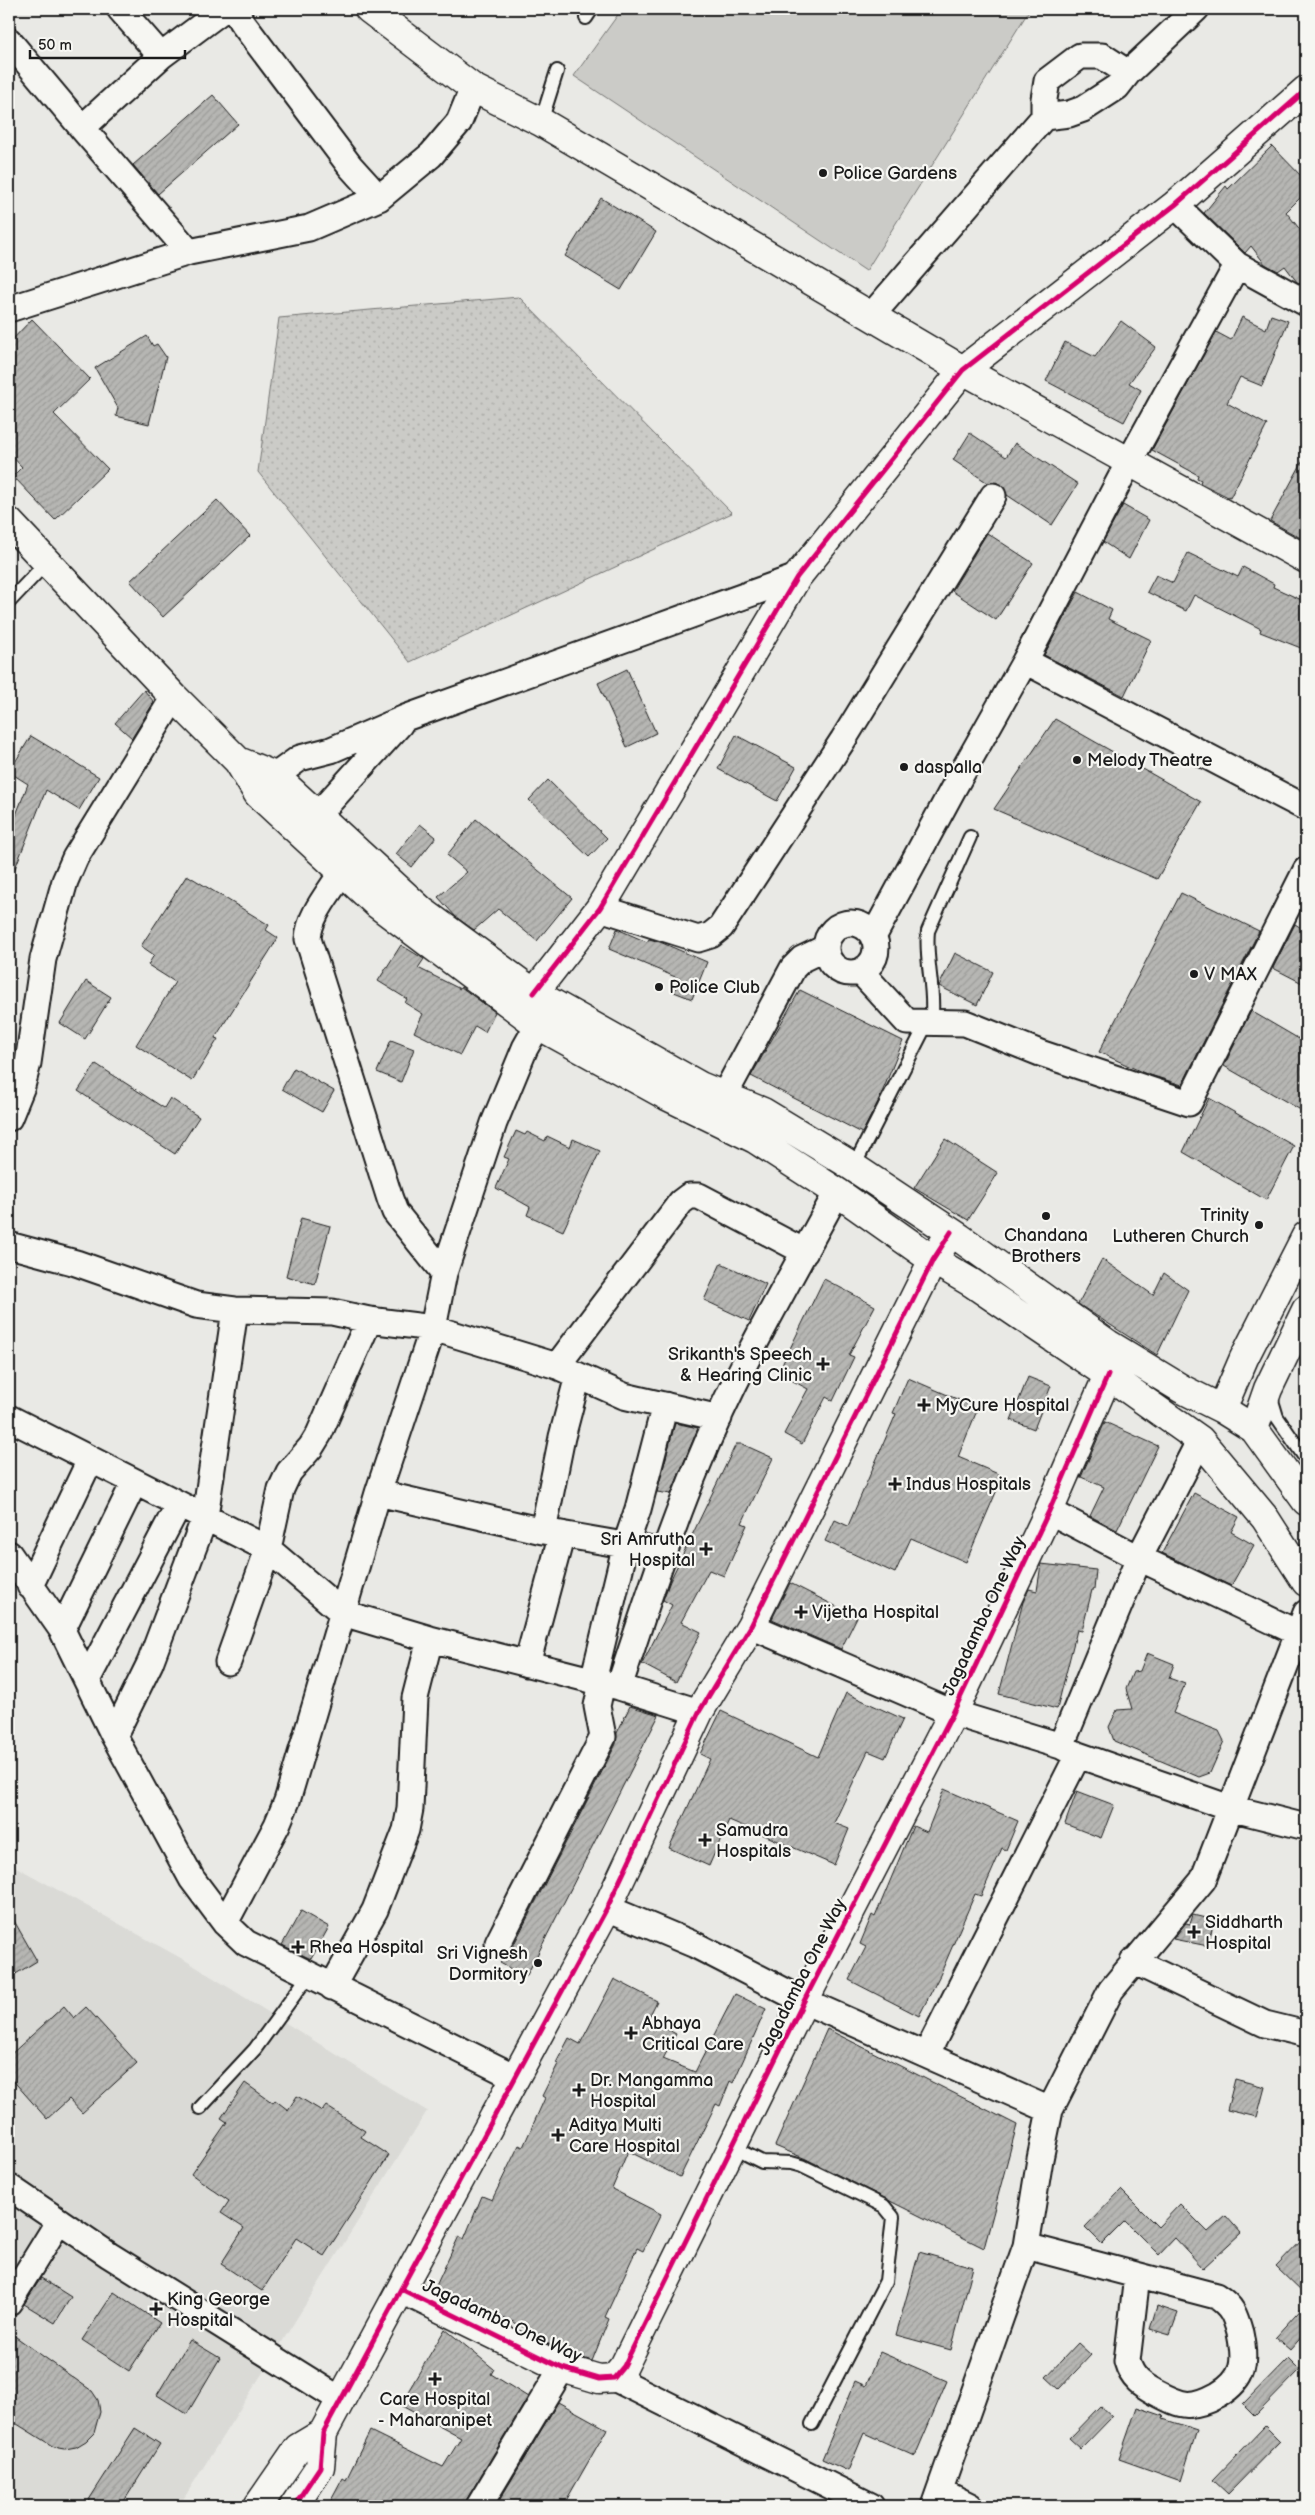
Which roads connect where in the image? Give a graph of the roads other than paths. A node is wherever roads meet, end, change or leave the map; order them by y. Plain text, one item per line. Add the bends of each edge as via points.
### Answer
1 (120, 9) edge
2 (224, 9) edge
3 (235, 9) edge
4 (369, 9) edge
5 (1196, 9) edge
6 (9, 41) edge
7 (161, 56) junction
8 (557, 71) dead end
9 (1128, 73) junction
10 (474, 88) junction
11 (1306, 90) edge
12 (1044, 117) junction
13 (541, 122) junction
14 (82, 128) junction
15 (378, 198) junction
16 (1176, 205) junction
17 (189, 252) junction
18 (1237, 265) junction
19 (1306, 303) edge
20 (9, 309) edge
21 (872, 316) junction
22 (963, 370) junction
23 (1129, 462) junction
24 (993, 496) dead end
25 (9, 522) edge
26 (1306, 559) edge
27 (47, 562) junction
28 (798, 577) junction
29 (9, 602) edge
30 (1025, 661) junction
31 (174, 697) junction
32 (405, 718) junction
33 (266, 785) junction
34 (1306, 808) edge
35 (319, 814) junction
36 (301, 834) junction
37 (970, 837) dead end
38 (1306, 870) edge
39 (342, 872) junction
40 (600, 908) junction
41 (873, 937) junction
42 (825, 948) junction
43 (861, 972) junction
44 (534, 993) junction
45 (928, 1022) junction
46 (538, 1025) junction
47 (724, 1096) junction
48 (9, 1118) edge
49 (853, 1168) junction
50 (837, 1192) junction
51 (1306, 1236) edge
52 (961, 1239) junction
53 (9, 1245) edge
54 (805, 1252) junction
55 (943, 1267) junction
56 (444, 1274) junction
57 (234, 1310) junction
58 (1306, 1310) edge
59 (369, 1320) junction
60 (433, 1328) junction
61 (567, 1371) junction
62 (1108, 1375) junction
63 (1268, 1389) junction
64 (666, 1406) junction
65 (1222, 1409) junction
66 (9, 1418) edge
67 (719, 1418) junction
68 (1254, 1429) junction
69 (1291, 1437) junction
70 (1200, 1440) junction
71 (1306, 1459) edge
72 (90, 1460) junction
73 (134, 1483) junction
74 (378, 1493) junction
75 (1306, 1501) edge
76 (179, 1504) junction
77 (1049, 1510) junction
78 (205, 1517) junction
79 (553, 1532) junction
80 (626, 1544) junction
81 (268, 1549) junction
82 (664, 1552) junction
83 (9, 1554) edge
84 (1139, 1558) junction
85 (1306, 1582) edge
86 (30, 1586) junction
87 (343, 1613) junction
88 (1302, 1623) edge
89 (751, 1626) junction
90 (62, 1630) junction
91 (430, 1639) junction
92 (228, 1662) dead end
93 (527, 1664) junction
94 (87, 1680) junction
95 (605, 1684) junction
96 (698, 1712) junction
97 (954, 1713) junction
98 (114, 1736) junction
99 (1070, 1751) junction
100 (1230, 1808) junction
101 (1306, 1827) edge
102 (607, 1908) junction
103 (225, 1923) junction
104 (498, 1943) dead end
105 (1132, 1961) junction
106 (309, 1975) junction
107 (332, 1986) junction
108 (804, 2001) junction
109 (1306, 2034) edge
110 (926, 2055) junction
111 (515, 2077) junction
112 (200, 2108) dead end
113 (1050, 2110) junction
114 (732, 2147) junction
115 (9, 2187) edge
116 (59, 2221) junction
117 (1026, 2246) junction
118 (1137, 2276) junction
119 (401, 2289) junction
120 (9, 2302) edge
121 (562, 2368) junction
122 (614, 2378) junction
123 (341, 2400) junction
124 (812, 2424) dead end
125 (323, 2433) junction
126 (937, 2499) edge
127 (258, 2506) edge
128 (294, 2506) edge
129 (479, 2506) edge
130 (871, 2506) edge
131 (970, 2506) edge

1 - 7 street
2 - 7 street
3 - 15 street via 350,166
4 - 10 main road
5 - 9 street
6 - 14 street
7 - 14 street
8 - 13 lane
9 - 12 street via 1117,87 1082,108 1069,114
9 - 12 street via 1102,56 1080,56 1047,81
10 - 13 main road
10 - 15 street via 459,122 432,155
11 - 16 main road
12 - 21 street
13 - 21 main road
14 - 17 street
15 - 17 street via 309,228
16 - 18 street
16 - 22 main road
17 - 20 street
18 - 19 street
18 - 23 street
21 - 22 main road
22 - 23 main road
22 - 28 main road
23 - 26 main road
23 - 30 street
24 - 40 street via 843,740 721,927 712,935 698,939
25 - 27 main road
27 - 29 lane
27 - 31 main road
28 - 32 street
28 - 40 main road
30 - 34 street
30 - 41 street
31 - 33 main road
31 - 48 street via 75,858 66,880 44,959 28,1063
32 - 33 street via 331,750 300,758
32 - 35 street
33 - 35 main road
33 - 36 main road
35 - 36 street
35 - 44 main road via 368,864 422,911
36 - 39 main road
37 - 45 lane via 928,931 926,944 933,997
38 - 45 street via 1189,1103 1040,1053 965,1023
39 - 46 main road via 377,904
39 - 56 street via 313,918 308,928 308,939 390,1200 395,1212
40 - 44 main road
41 - 42 street via 862,926 845,923 831,932
41 - 43 street via 876,953
42 - 43 street via 827,957 838,970
42 - 47 street via 802,959 792,968
43 - 45 street via 907,1022
44 - 47 main road via 700,1086
45 - 49 lane
46 - 50 main road via 667,1096 755,1139
46 - 56 street via 494,1123
47 - 49 main road via 763,1112
49 - 52 main road
50 - 54 street
50 - 55 main road
51 - 65 main road
52 - 55 main road
52 - 65 main road via 1108,1344
53 - 57 street via 76,1263 196,1305
54 - 61 street via 699,1196 689,1196 681,1202
54 - 67 street via 740,1372
55 - 62 main road
55 - 89 main road
56 - 60 street
57 - 59 street via 332,1312
57 - 78 street
58 - 63 main road
59 - 60 street
59 - 81 street via 319,1434 289,1472 281,1490
60 - 61 street
60 - 74 street
61 - 64 street via 624,1396
61 - 79 street
62 - 70 main road
62 - 77 main road, Jagadamba One Way
63 - 68 main road
63 - 69 lane via 1277,1418
64 - 67 street
64 - 80 street
65 - 68 main road
66 - 72 street
67 - 82 street
68 - 69 lane
68 - 75 main road
69 - 71 lane
70 - 84 street
70 - 85 main road via 1266,1518
72 - 73 street
72 - 86 street
73 - 76 street
73 - 90 street
74 - 79 street
74 - 87 street
76 - 78 street
76 - 94 street
77 - 84 street
77 - 97 main road, Jagadamba One Way
78 - 81 street
78 - 98 street via 150,1662
79 - 80 street
79 - 93 street
80 - 82 street
80 - 95 street
81 - 87 street
81 - 92 street
82 - 95 street
83 - 86 street
84 - 88 street
84 - 99 street
86 - 90 street
87 - 91 street
87 - 103 street via 287,1801
88 - 100 street
89 - 96 main road
89 - 97 street
90 - 94 street
91 - 93 street
91 - 107 street via 415,1698 410,1809 406,1830 375,1910
93 - 95 street
94 - 98 street
95 - 96 street
95 - 104 street via 597,1706 603,1737
96 - 102 main road
97 - 99 street
97 - 108 main road, Jagadamba One Way
98 - 103 street via 192,1879
99 - 100 street
99 - 110 street
100 - 101 street
100 - 105 street via 1203,1880
102 - 108 street via 695,1945
102 - 111 main road
103 - 106 street via 246,1943
105 - 109 street via 1265,2024
105 - 113 street via 1111,1990
106 - 107 street
106 - 112 lane via 255,2049
107 - 111 street
108 - 110 street
108 - 114 main road, Jagadamba One Way
110 - 113 street
111 - 119 main road
113 - 117 street
114 - 122 main road, Jagadamba One Way via 624,2366
114 - 124 lane via 762,2162 802,2166 884,2206 893,2217 886,2281
115 - 116 street
116 - 120 street
116 - 123 street
117 - 118 street
117 - 126 street
118 - 118 street via 1216,2296 1228,2304 1235,2315 1244,2352 1238,2379 1230,2388 1199,2405 1187,2405 1172,2401 1139,2383 1127,2362
119 - 121 main road, Jagadamba One Way
119 - 123 main road
121 - 122 main road, Jagadamba One Way via 598,2379
121 - 129 street
122 - 130 street
123 - 125 main road
125 - 127 main road via 298,2448
125 - 128 main road via 320,2466
126 - 131 street

